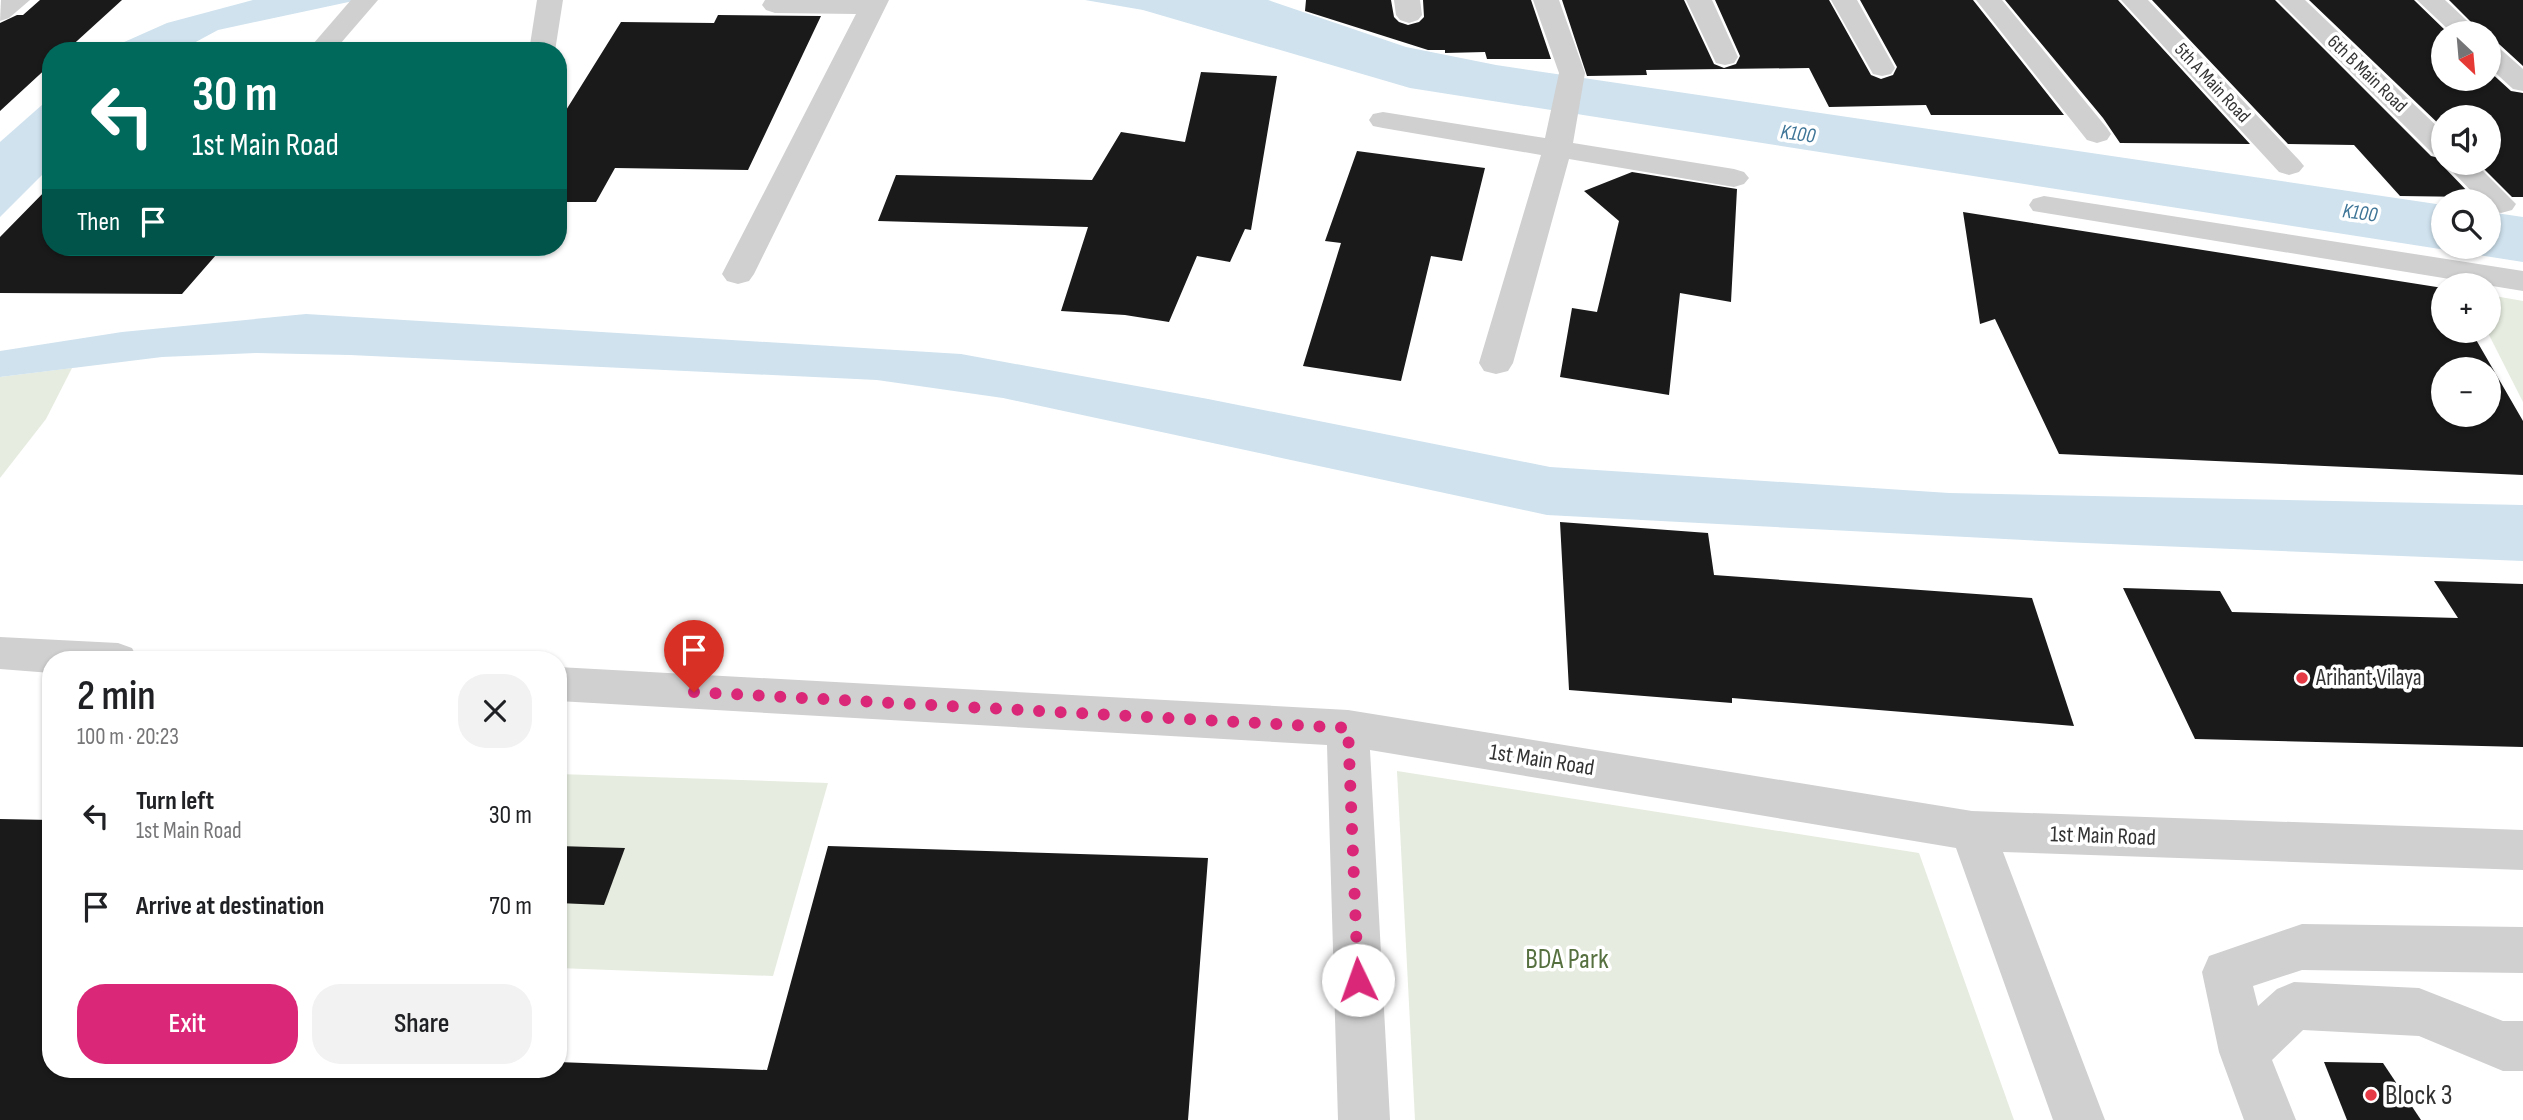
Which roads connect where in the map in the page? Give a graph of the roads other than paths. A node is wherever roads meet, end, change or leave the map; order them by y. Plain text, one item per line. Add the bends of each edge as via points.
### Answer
1 (17, 0) edge
2 (550, 0) edge
3 (778, 0) edge
4 (1546, 0) edge
5 (1699, 0) edge
6 (1844, 0) edge
7 (1989, 0) edge
8 (2134, 0) edge
9 (2291, 0) edge
10 (2430, 0) edge
11 (361, 3) edge
12 (874, 4) edge
13 (0, 13) edge
14 (2454, 21) edge
15 (328, 42) edge
16 (543, 42) edge
17 (1725, 57) dead end
18 (2501, 64) edge
19 (1882, 68) dead end
20 (2523, 83) edge
21 (1383, 120) dead end
22 (2097, 134) dead end
23 (2431, 136) edge
24 (1557, 150) junction
25 (2290, 166) dead end
26 (2471, 175) edge
27 (1734, 178) dead end
28 (2485, 189) edge
29 (2044, 205) dead end
30 (738, 274) dead end
31 (2523, 281) edge
32 (1496, 363) dead end
33 (0, 653) edge
34 (42, 655) edge
35 (567, 685) edge
36 (1348, 728) junction
37 (1972, 831) junction
38 (2523, 850) edge
39 (2523, 950) edge
40 (2523, 1046) edge
41 (2245, 1052) junction
42 (1364, 1120) edge
43 (2080, 1120) edge
44 (2270, 1120) edge

1 - 13 street
2 - 16 street
3 - 12 street via 775,5
4 - 24 street via 1572,72
5 - 17 street
6 - 19 street
7 - 22 street
8 - 25 street, 5th A Main Road
9 - 23 street, 6th B Main Road
10 - 14 street
11 - 15 street
12 - 30 street
18 - 20 street
21 - 24 street
24 - 27 street
24 - 32 street
26 - 28 street
29 - 31 street
33 - 34 street
35 - 36 street, 1st Main Road
36 - 37 street, 1st Main Road
36 - 42 street
37 - 38 street, 1st Main Road
37 - 43 street
39 - 41 street via 2302,947 2227,972
40 - 41 street via 2503,1046 2419,1012 2294,1006
41 - 44 street

